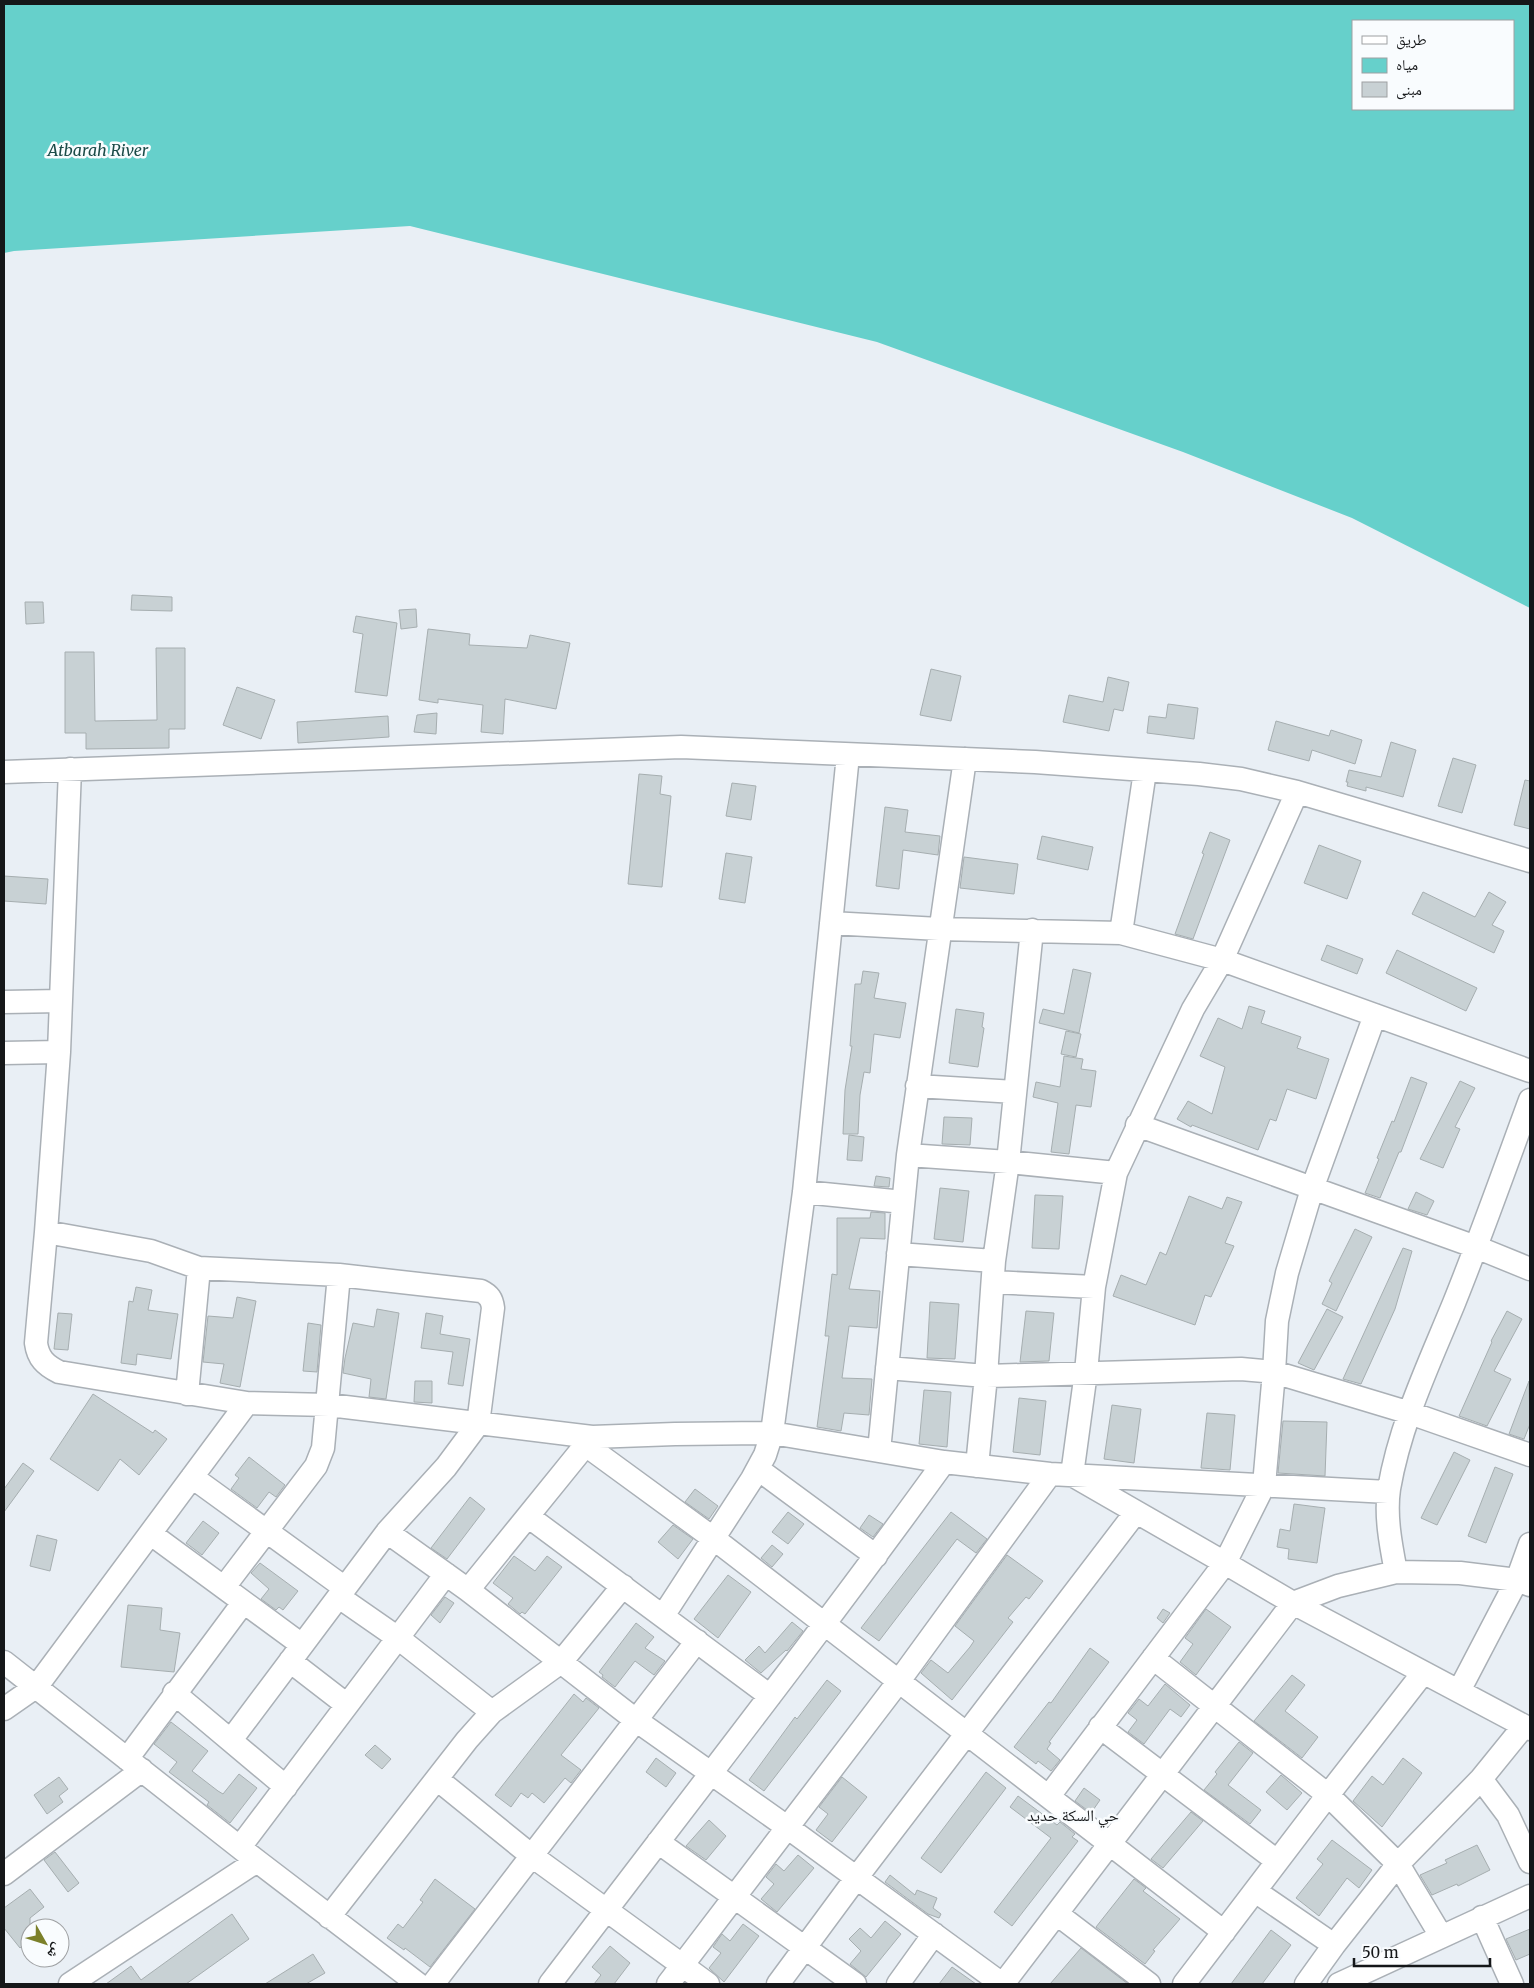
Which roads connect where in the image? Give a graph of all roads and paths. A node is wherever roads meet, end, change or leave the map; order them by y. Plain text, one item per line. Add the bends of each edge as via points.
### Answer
1 (848, 755) junction
2 (965, 759) junction
3 (70, 768) junction
4 (1146, 771) junction
5 (4, 772) edge
6 (1297, 792) junction
7 (1530, 860) edge
8 (831, 923) junction
9 (939, 929) junction
10 (1032, 930) junction
11 (1121, 933) junction
12 (1222, 960) junction
13 (4, 1002) edge
14 (61, 1002) junction
15 (1375, 1015) junction
16 (59, 1052) junction
17 (4, 1053) edge
18 (1530, 1071) edge
19 (917, 1086) junction
20 (1015, 1092) junction
21 (1530, 1100) edge
22 (1137, 1125) junction
23 (908, 1155) junction
24 (1008, 1162) junction
25 (1116, 1173) junction
26 (1312, 1189) junction
27 (804, 1192) junction
28 (903, 1202) junction
29 (46, 1232) junction
30 (1476, 1248) junction
31 (898, 1254) junction
32 (199, 1268) junction
33 (1530, 1269) edge
34 (994, 1272) junction
35 (339, 1276) junction
36 (1094, 1287) junction
37 (887, 1368) junction
38 (1086, 1372) junction
39 (1274, 1372) junction
40 (986, 1376) junction
41 (187, 1394) junction
42 (247, 1403) junction
43 (328, 1405) junction
44 (1410, 1413) junction
45 (478, 1424) junction
46 (772, 1433) junction
47 (590, 1442) junction
48 (879, 1451) junction
49 (1530, 1455) edge
50 (944, 1462) junction
51 (977, 1466) junction
52 (758, 1469) junction
53 (1061, 1475) junction
54 (192, 1477) junction
55 (1264, 1485) junction
56 (1388, 1492) junction
57 (1136, 1512) junction
58 (529, 1517) junction
59 (267, 1531) junction
60 (388, 1532) junction
61 (151, 1534) junction
62 (713, 1538) junction
63 (1530, 1544) edge
64 (876, 1556) junction
65 (1225, 1563) junction
66 (1396, 1572) junction
67 (446, 1574) junction
68 (1524, 1582) edge
69 (623, 1586) junction
70 (224, 1587) junction
71 (468, 1590) junction
72 (342, 1592) junction
73 (243, 1603) junction
74 (1293, 1603) junction
75 (663, 1616) junction
76 (825, 1625) junction
77 (398, 1638) junction
78 (697, 1641) junction
79 (296, 1653) junction
80 (1153, 1658) junction
81 (4, 1662) edge
82 (561, 1662) junction
83 (1423, 1673) junction
84 (899, 1681) junction
85 (37, 1686) junction
86 (1459, 1691) junction
87 (174, 1693) junction
88 (770, 1696) junction
89 (348, 1705) junction
90 (1214, 1706) junction
91 (4, 1709) edge
92 (492, 1712) junction
93 (637, 1720) junction
94 (1100, 1727) junction
95 (1527, 1728) edge
96 (967, 1733) junction
97 (231, 1740) junction
98 (134, 1764) junction
99 (711, 1771) junction
100 (1163, 1774) junction
101 (437, 1779) junction
102 (1481, 1779) junction
103 (286, 1787) junction
104 (1328, 1795) junction
105 (1049, 1796) junction
106 (787, 1826) junction
107 (658, 1842) junction
108 (1110, 1842) junction
109 (248, 1854) junction
110 (532, 1856) junction
111 (1277, 1861) junction
112 (1530, 1862) edge
113 (1398, 1864) junction
114 (4, 1874) edge
115 (856, 1877) junction
116 (1255, 1891) junction
117 (734, 1896) junction
118 (1530, 1896) edge
119 (607, 1909) junction
120 (1057, 1914) junction
121 (329, 1917) junction
122 (1482, 1917) junction
123 (1224, 1932) junction
124 (934, 1934) junction
125 (1441, 1936) junction
126 (1334, 1945) junction
127 (805, 1947) junction
128 (682, 1966) junction
129 (1379, 1976) edge
130 (70, 1984) edge
131 (418, 1984) edge
132 (432, 1984) edge
133 (550, 1984) edge
134 (668, 1984) edge
135 (708, 1984) edge
136 (778, 1984) edge
137 (855, 1984) edge
138 (898, 1984) edge
139 (1003, 1984) edge
140 (1149, 1984) edge
141 (1184, 1984) edge
142 (1306, 1984) edge
143 (1339, 1984) edge
144 (1512, 1984) edge

1 - 2 street
1 - 3 street via 681,747
1 - 8 street
2 - 4 street
2 - 9 street
3 - 5 street
3 - 14 street
4 - 6 street via 1241,779
4 - 11 street
6 - 7 street
6 - 12 street
8 - 9 street
8 - 27 street
9 - 10 street
9 - 19 street
10 - 11 street
10 - 20 street
11 - 12 street
12 - 15 street
12 - 22 street via 1192,1009
13 - 14 street
14 - 16 street
15 - 18 street
15 - 26 street
16 - 17 street
16 - 29 street
19 - 20 street
19 - 23 street
20 - 24 street
21 - 30 street
22 - 25 street
22 - 26 street
23 - 24 street
23 - 28 street
24 - 25 street
24 - 34 street
25 - 36 street
26 - 30 street
26 - 39 street via 1287,1273 1277,1321
27 - 28 street
27 - 46 street
28 - 31 street
29 - 32 street via 131,1247
29 - 41 street via 36,1343 41,1360 59,1372
30 - 33 street
30 - 44 street
31 - 34 street
31 - 37 street
32 - 35 street
32 - 41 street
34 - 36 street
34 - 40 street
35 - 43 street
35 - 45 street via 482,1291 488,1295 494,1308
36 - 38 street
37 - 40 street
37 - 48 street
38 - 39 street via 1241,1369
38 - 40 street
38 - 53 street
39 - 44 street
39 - 55 street
40 - 51 street
41 - 42 street
42 - 43 street
42 - 54 street
43 - 45 street
43 - 59 street via 323,1448 316,1466
44 - 49 street
44 - 56 street
45 - 47 street
45 - 60 street via 446,1467
46 - 47 street via 675,1434
46 - 48 street
46 - 52 street
47 - 58 street
47 - 62 street
48 - 50 street
50 - 51 street
50 - 64 street
51 - 53 street
52 - 62 street
52 - 64 street
53 - 55 street
53 - 57 street
53 - 84 street
54 - 59 street
54 - 61 street
55 - 56 street
55 - 65 street
56 - 66 street via 1389,1531
57 - 65 street
57 - 96 street
58 - 69 street
58 - 71 street
59 - 70 street
59 - 72 street
60 - 67 street
60 - 72 street
61 - 70 street
61 - 85 street
62 - 75 street
62 - 76 street
63 - 68 street
64 - 76 street
65 - 74 street
65 - 80 street
66 - 68 street via 1460,1573
66 - 74 street via 1338,1586
67 - 71 street
67 - 77 street
68 - 86 street
69 - 75 street
69 - 82 street
70 - 73 street
71 - 82 street
72 - 77 street
72 - 79 street
73 - 79 street
73 - 87 street
74 - 83 street
74 - 90 street
75 - 78 street
76 - 84 street
76 - 88 street
77 - 89 street
77 - 92 street
78 - 88 street
78 - 93 street
79 - 89 street
79 - 97 street
80 - 90 street
80 - 94 street
81 - 85 street
82 - 92 street
82 - 93 street
83 - 86 street
83 - 104 street
84 - 96 street
84 - 106 street
85 - 91 street
85 - 98 street
86 - 95 street
87 - 97 street
87 - 98 street
88 - 99 street
89 - 103 street
90 - 100 street
90 - 104 street
92 - 101 street
93 - 99 street
93 - 110 street
94 - 100 street
94 - 105 street
95 - 102 street
96 - 105 street
96 - 115 street
97 - 103 street
98 - 109 street
98 - 114 street
99 - 106 street
99 - 107 street
100 - 108 street
100 - 111 street
101 - 110 street
101 - 121 street
102 - 112 street via 1508,1815
102 - 113 street
103 - 109 street
104 - 111 street
104 - 113 street
105 - 108 street
106 - 115 street
106 - 117 street
107 - 117 street
107 - 119 street
108 - 120 street
108 - 123 street
109 - 121 street
109 - 130 street
110 - 119 street
110 - 132 street
111 - 116 street
113 - 125 street
113 - 126 street
115 - 124 street
115 - 127 street
116 - 123 street
116 - 126 street
117 - 127 street
117 - 128 street
118 - 122 street
119 - 128 street
119 - 133 street
120 - 139 street
120 - 140 street
121 - 131 street
122 - 125 street
122 - 144 street
123 - 141 street
124 - 138 street
124 - 139 street
125 - 129 street
126 - 142 street
127 - 136 street
127 - 137 street
128 - 134 street
128 - 135 street
129 - 143 street

